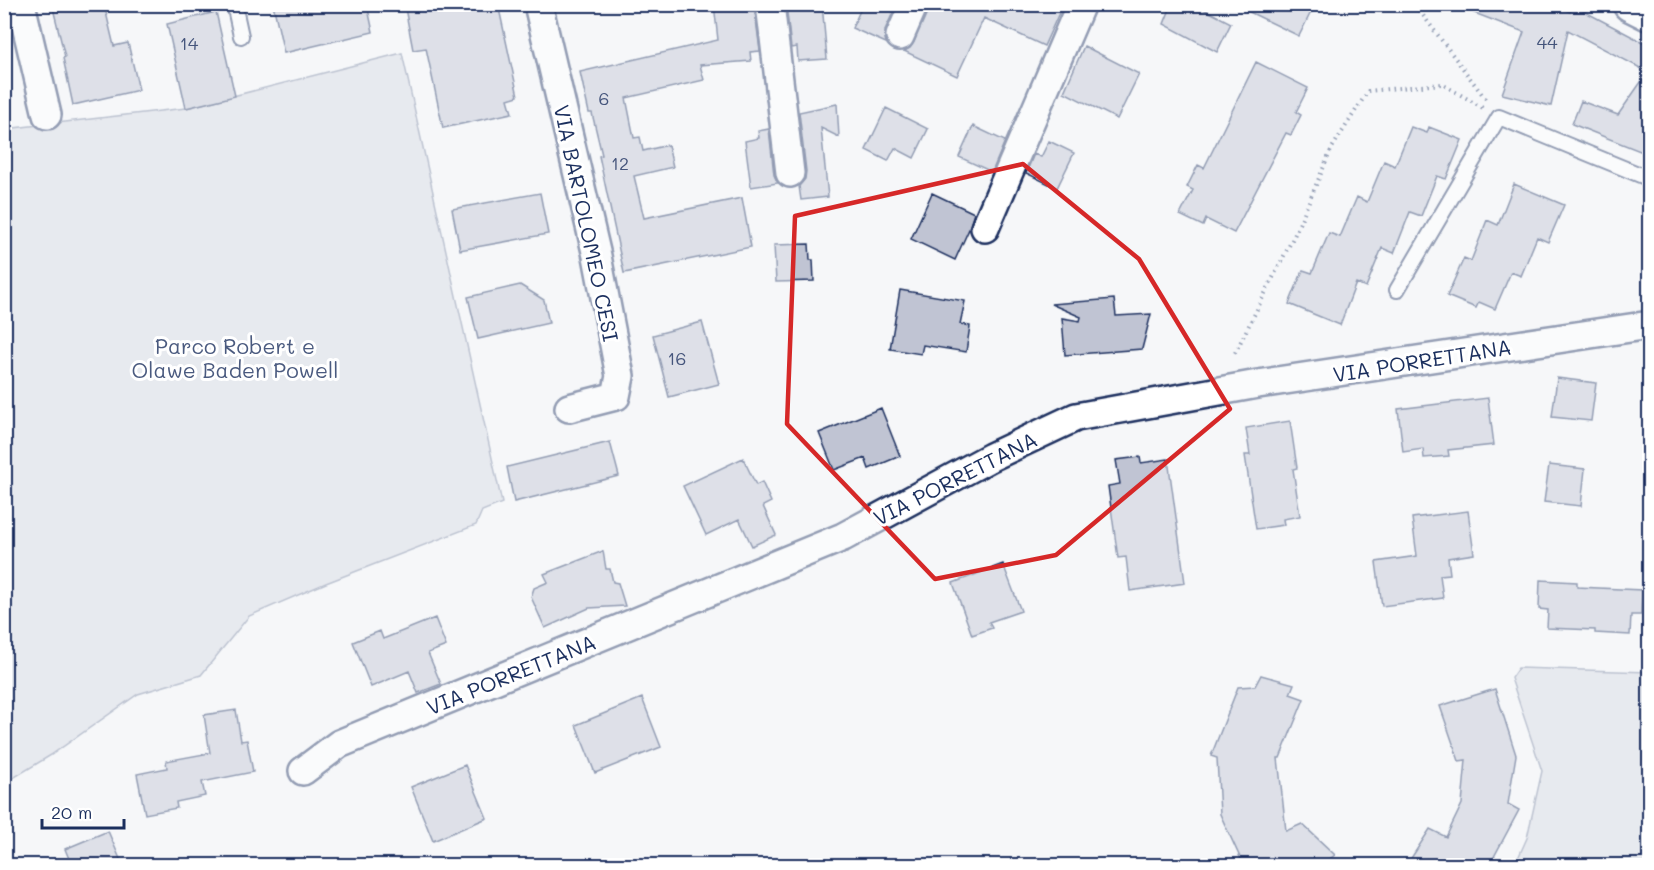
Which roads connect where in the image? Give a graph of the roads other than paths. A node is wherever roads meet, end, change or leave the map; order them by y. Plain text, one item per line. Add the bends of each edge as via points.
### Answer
1 (21, 4) edge
2 (234, 4) edge
3 (538, 4) edge
4 (770, 4) edge
5 (914, 4) edge
6 (1082, 4) edge
7 (1630, 4) edge
8 (1650, 14) edge
9 (241, 36) dead end
10 (900, 36) dead end
11 (48, 115) dead end
12 (790, 173) dead end
13 (1650, 179) edge
14 (985, 228) dead end
15 (1397, 290) dead end
16 (1650, 325) edge
17 (569, 408) dead end
18 (303, 771) dead end

1 - 11 street
2 - 9 lane
3 - 17 street, VIA BARTOLOMEO CESI via 597,256 620,376 616,396
4 - 12 street
5 - 10 street
6 - 14 street
7 - 8 main road
13 - 15 lane via 1499,117
16 - 18 street, VIA PORRETTANA via 1258,384 1076,417 991,457 843,537 339,744

